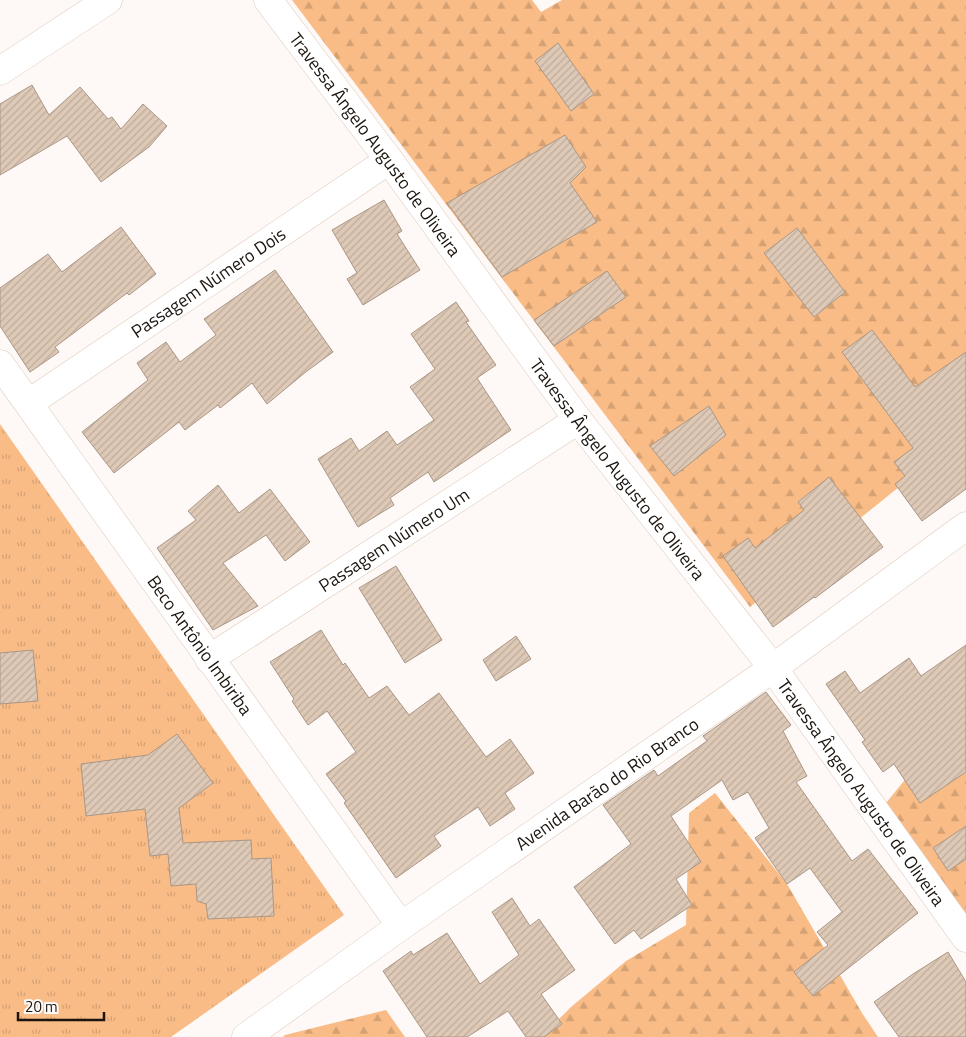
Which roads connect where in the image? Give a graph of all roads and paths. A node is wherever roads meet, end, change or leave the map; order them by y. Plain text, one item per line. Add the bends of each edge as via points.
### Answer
1 (108, 0) edge
2 (268, 0) edge
3 (0, 71) edge
4 (389, 160) junction
5 (0, 364) edge
6 (29, 403) junction
7 (578, 420) junction
8 (966, 526) edge
9 (209, 659) junction
10 (773, 668) junction
11 (401, 926) junction
12 (966, 938) edge
13 (246, 1037) edge

1 - 3 street
2 - 4 street, Travessa Ângelo Augusto de Oliveira
4 - 6 street, Passagem Número Dois
4 - 7 street, Travessa Ângelo Augusto de Oliveira
5 - 6 street, Beco Antônio Imbiriba
6 - 9 street, Beco Antônio Imbiriba
7 - 9 street, Passagem Número Um
7 - 10 street, Travessa Ângelo Augusto de Oliveira
8 - 10 street, Avenida Barão do Rio Branco
9 - 11 street, Beco Antônio Imbiriba
10 - 11 street, Avenida Barão do Rio Branco
10 - 12 street, Travessa Ângelo Augusto de Oliveira
11 - 13 street, Avenida Barão do Rio Branco

